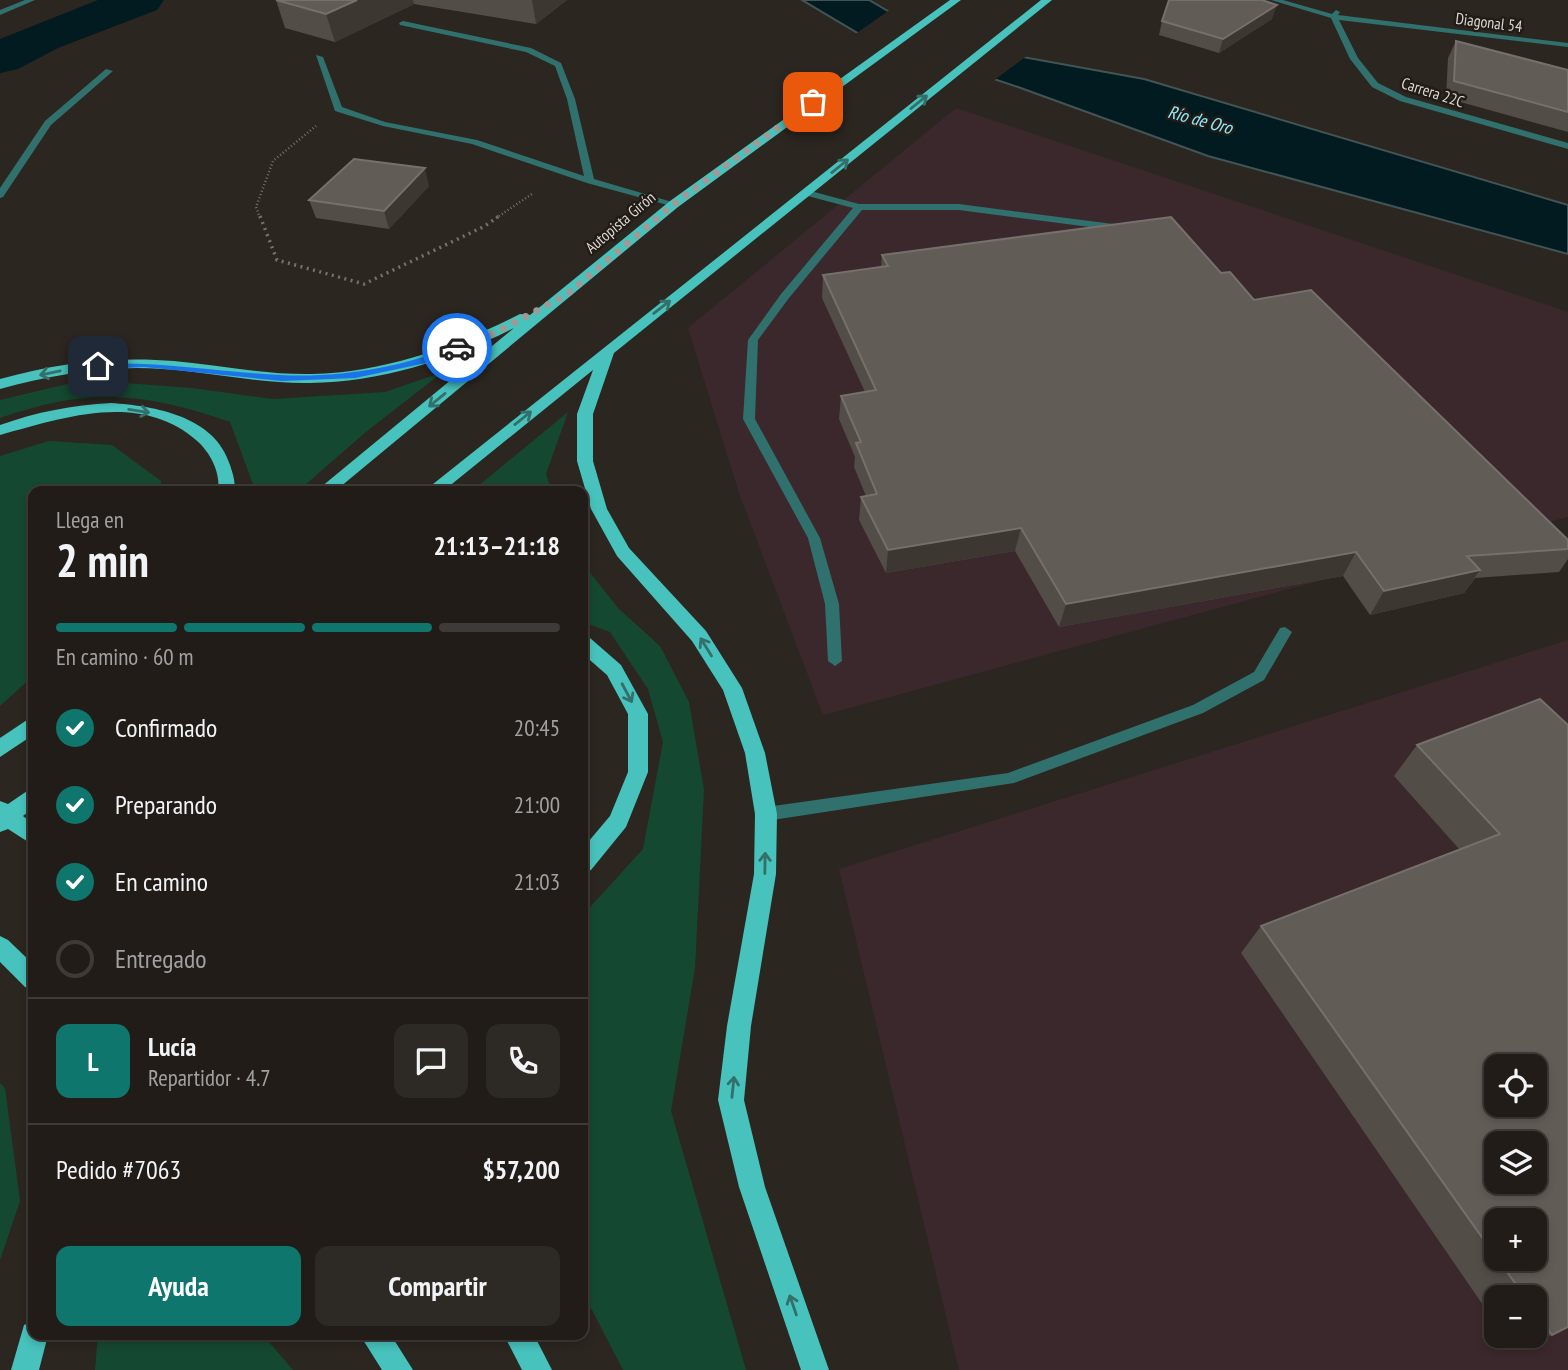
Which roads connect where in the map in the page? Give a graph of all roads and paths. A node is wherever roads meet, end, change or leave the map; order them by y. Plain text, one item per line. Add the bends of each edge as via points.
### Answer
1 (32, 0) edge
2 (956, 0) edge
3 (1275, 0) edge
4 (1302, 0) edge
5 (1046, 1) edge
6 (0, 13) edge
7 (1335, 14) junction
8 (403, 23) dead end
9 (1568, 45) edge
10 (319, 57) dead end
11 (109, 71) dead end
12 (338, 109) junction
13 (1568, 146) edge
14 (564, 171) junction
15 (590, 181) junction
16 (807, 193) junction
17 (0, 195) edge
18 (674, 204) junction
19 (859, 207) junction
20 (1126, 229) edge
21 (566, 295) junction
22 (608, 349) junction
23 (0, 384) edge
24 (0, 429) edge
25 (227, 486) edge
26 (330, 486) edge
27 (438, 486) edge
28 (1285, 632) dead end
29 (588, 647) edge
30 (835, 661) dead end
31 (28, 728) edge
32 (5, 746) edge
33 (28, 800) edge
34 (0, 810) edge
35 (765, 814) junction
36 (0, 823) edge
37 (28, 832) edge
38 (588, 857) edge
39 (0, 947) edge
40 (28, 974) edge
41 (33, 1340) edge
42 (378, 1340) edge
43 (521, 1340) edge
44 (25, 1370) edge
45 (399, 1370) edge
46 (538, 1370) edge
47 (816, 1370) edge

1 - 6 street
2 - 18 highway, Autopista Girón
3 - 7 street, Diagonal 54
4 - 7 street, Diagonal 54
16 -> 5 highway
7 - 9 street, Diagonal 54
7 - 13 street, Carrera 22C via 1354,58 1375,85 1404,99
8 - 15 street via 528,50 558,65
10 - 12 street
11 - 17 street via 48,123
12 - 14 street via 383,124 474,142
12 - 14 path via 274,161 256,207 277,260 364,285 485,226
14 - 15 street
15 - 18 street
16 - 19 street
22 -> 16 highway
18 - 21 highway, Autopista Girón
19 - 20 street via 959,207
19 - 30 street via 753,340 749,419 814,538 832,604
21 -> 23 highway via 495,333 423,362 355,375 282,378 144,364 75,368
21 -> 26 highway, Autopista Girón
27 -> 22 highway
35 -> 22 highway via 755,753 732,688 699,636 623,552 599,509 585,461 585,414
24 -> 25 highway via 78,410 136,409 186,423 215,448
28 - 35 street via 1259,676 1198,709 1009,779
29 -> 38 highway via 614,670 638,714 638,772 619,821
31 - 32 highway
33 - 36 highway
34 - 37 highway
47 -> 35 highway via 752,1187 731,1100 765,874
39 - 40 highway
41 - 44 highway
42 - 45 highway
43 - 46 highway

